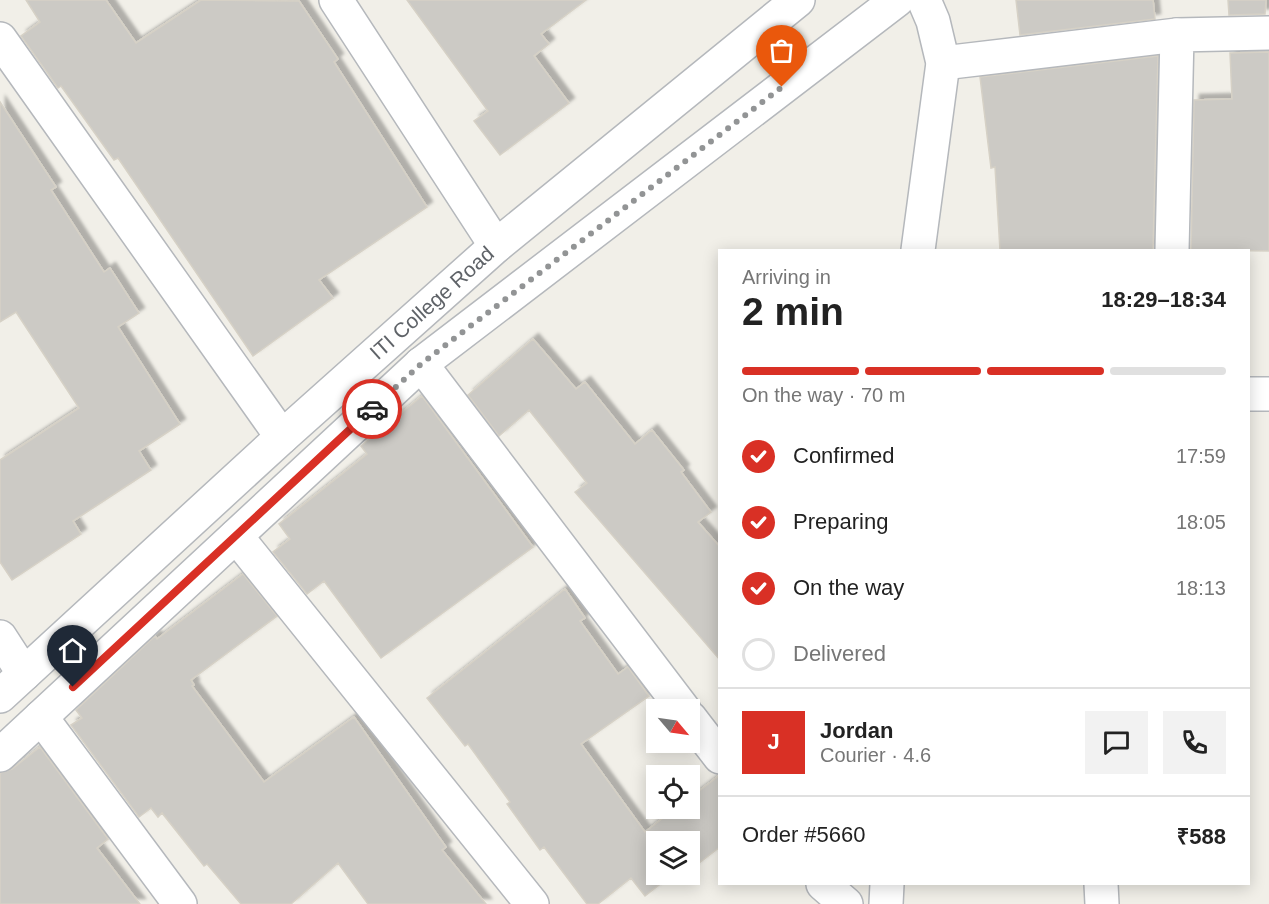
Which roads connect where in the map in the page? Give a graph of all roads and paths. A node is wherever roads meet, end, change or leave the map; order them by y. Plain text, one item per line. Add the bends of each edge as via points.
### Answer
1 (336, 0) edge
2 (798, 0) edge
3 (897, 0) edge
4 (924, 0) edge
5 (1269, 33) edge
6 (1177, 35) junction
7 (0, 39) edge
8 (943, 63) junction
9 (496, 246) junction
10 (918, 249) edge
11 (1172, 249) edge
12 (421, 364) junction
13 (1250, 394) edge
14 (1269, 394) edge
15 (282, 437) junction
16 (236, 536) junction
17 (0, 637) edge
18 (24, 674) junction
19 (0, 696) edge
20 (676, 699) edge
21 (40, 717) junction
22 (700, 730) edge
23 (718, 754) edge
24 (0, 755) edge
25 (824, 885) edge
26 (886, 885) edge
27 (1101, 885) edge
28 (180, 904) edge
29 (532, 904) edge
30 (846, 904) edge
31 (886, 904) edge
32 (1102, 904) edge

1 - 9 street
2 - 9 street, ITI College Road
3 - 12 street, ITI College Road
4 - 8 street
5 - 6 street
6 - 8 street
6 - 11 street
7 - 15 street
8 - 10 street
9 - 15 street, ITI College Road
12 - 16 street, ITI College Road
12 - 20 street
13 - 14 street
15 - 18 street, ITI College Road
16 - 21 street, ITI College Road
16 - 29 street
17 - 18 street
18 - 19 street, ITI College Road
21 - 24 street, ITI College Road
21 - 28 street
22 - 23 street
25 - 30 street
26 - 31 street
27 - 32 street

